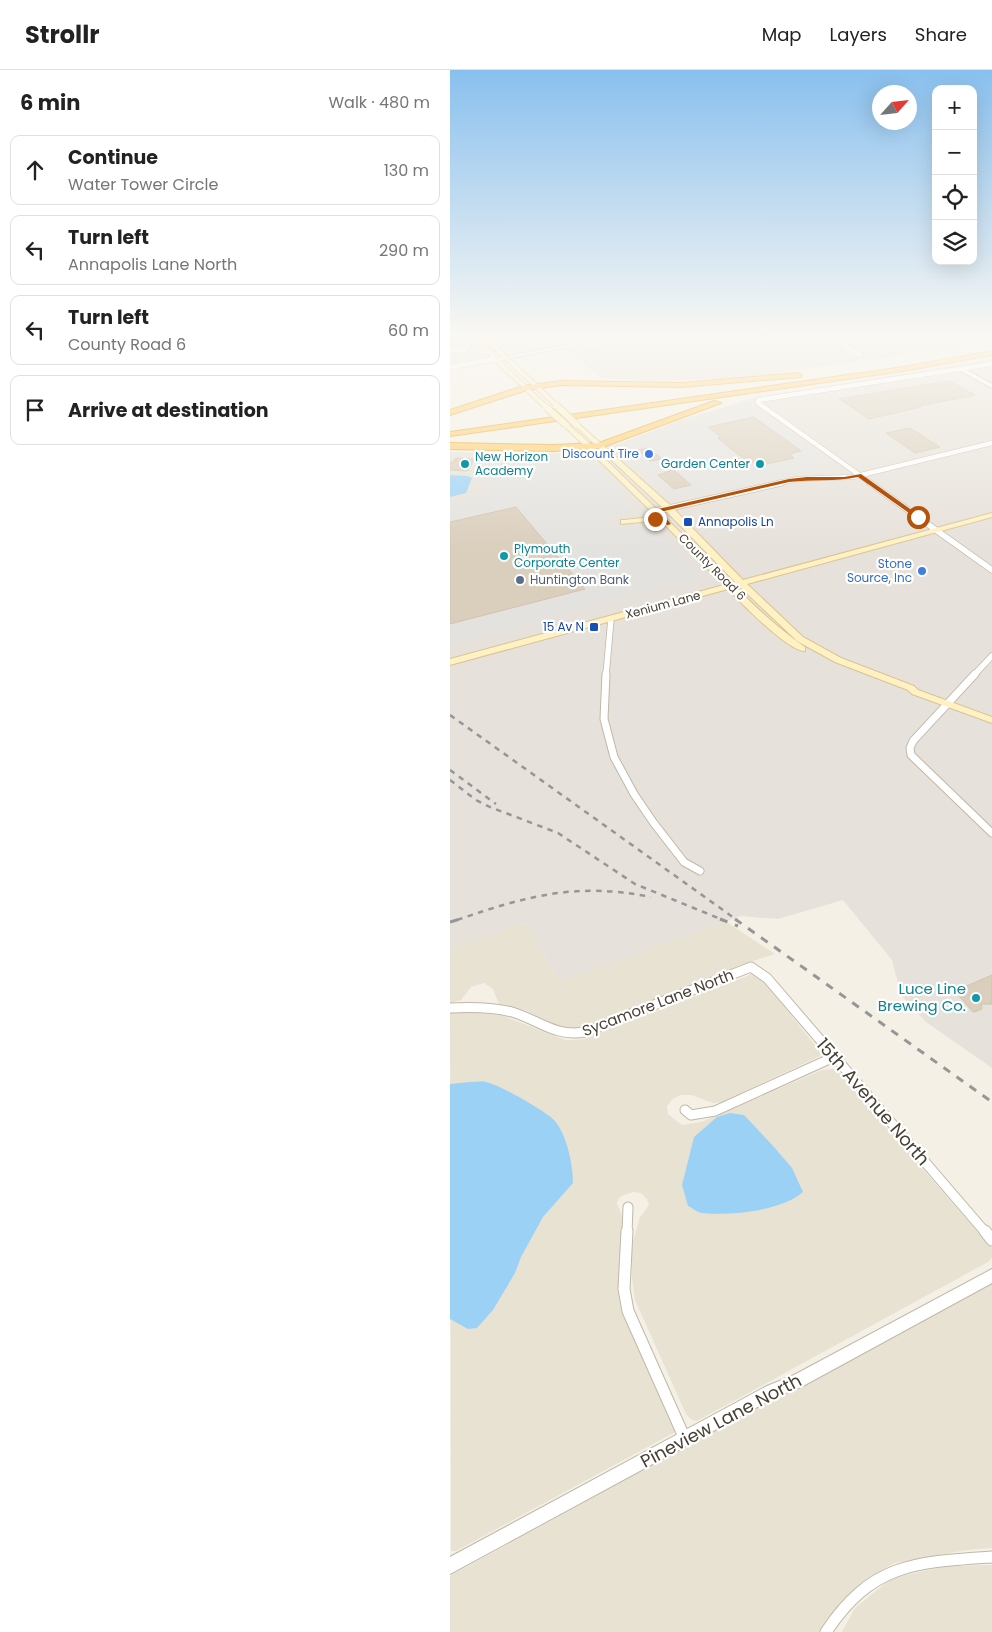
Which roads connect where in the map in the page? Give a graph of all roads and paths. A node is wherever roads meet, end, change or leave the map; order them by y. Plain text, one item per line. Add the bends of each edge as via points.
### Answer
1 (469, 407) edge
2 (546, 407) edge
3 (558, 407) edge
4 (590, 407) edge
5 (640, 407) edge
6 (702, 407) edge
7 (761, 407) edge
8 (450, 413) edge
9 (450, 427) edge
10 (450, 434) edge
11 (992, 443) edge
12 (600, 445) junction
13 (450, 446) edge
14 (589, 446) junction
15 (859, 476) junction
16 (668, 508) junction
17 (656, 511) junction
18 (992, 515) edge
19 (624, 522) dead end
20 (668, 524) junction
21 (936, 530) junction
22 (992, 570) edge
23 (741, 584) junction
24 (731, 586) junction
25 (611, 619) junction
26 (992, 656) edge
27 (450, 662) edge
28 (915, 692) junction
29 (948, 704) junction
30 (992, 720) edge
31 (992, 833) edge
32 (700, 871) dead end
33 (751, 968) joint
34 (450, 1008) edge
35 (834, 1057) junction
36 (685, 1110) dead end
37 (628, 1207) dead end
38 (992, 1240) edge
39 (992, 1276) edge
40 (686, 1439) junction
41 (992, 1557) edge
42 (450, 1566) edge
43 (826, 1632) edge

1 - 8 highway
2 - 14 main road, County Road 6, bridge
3 - 12 main road, County Road 6, bridge
4 - 9 highway
5 - 10 highway
6 - 12 highway
7 - 15 street
11 - 15 street
12 - 14 highway
12 - 16 main road, County Road 6
13 - 14 highway via 513,449
14 - 17 main road, County Road 6
15 - 16 street via 798,479
15 - 21 street
16 - 17 street
16 - 23 main road, County Road 6
17 - 20 main road, County Road 6
18 - 21 main road, Xenium Lane
19 - 20 main road via 652,519
20 - 24 main road, County Road 6
21 - 22 street
21 - 23 main road, Xenium Lane
23 - 24 main road, Xenium Lane
23 - 28 main road, County Road 6 via 785,626 813,646
24 - 25 main road, Xenium Lane
24 - 28 main road, County Road 6 via 779,632 814,656 908,693
25 - 27 main road, Xenium Lane
25 - 32 street via 604,719 612,750 629,786 652,822 684,862
26 - 29 street
28 - 29 main road, County Road 6
29 - 30 main road, County Road 6
29 - 31 street via 913,741 910,755
33 - 34 street, Sycamore Lane North via 573,1035 556,1032 498,1009
33 - 35 street, 15th Avenue North via 767,978
35 - 36 street via 715,1111 691,1115
35 - 38 street, 15th Avenue North
37 - 40 street via 624,1289 628,1311
39 - 40 street, Pineview Lane North
40 - 42 street, Pineview Lane North
41 - 43 street via 929,1561 874,1579 852,1597

